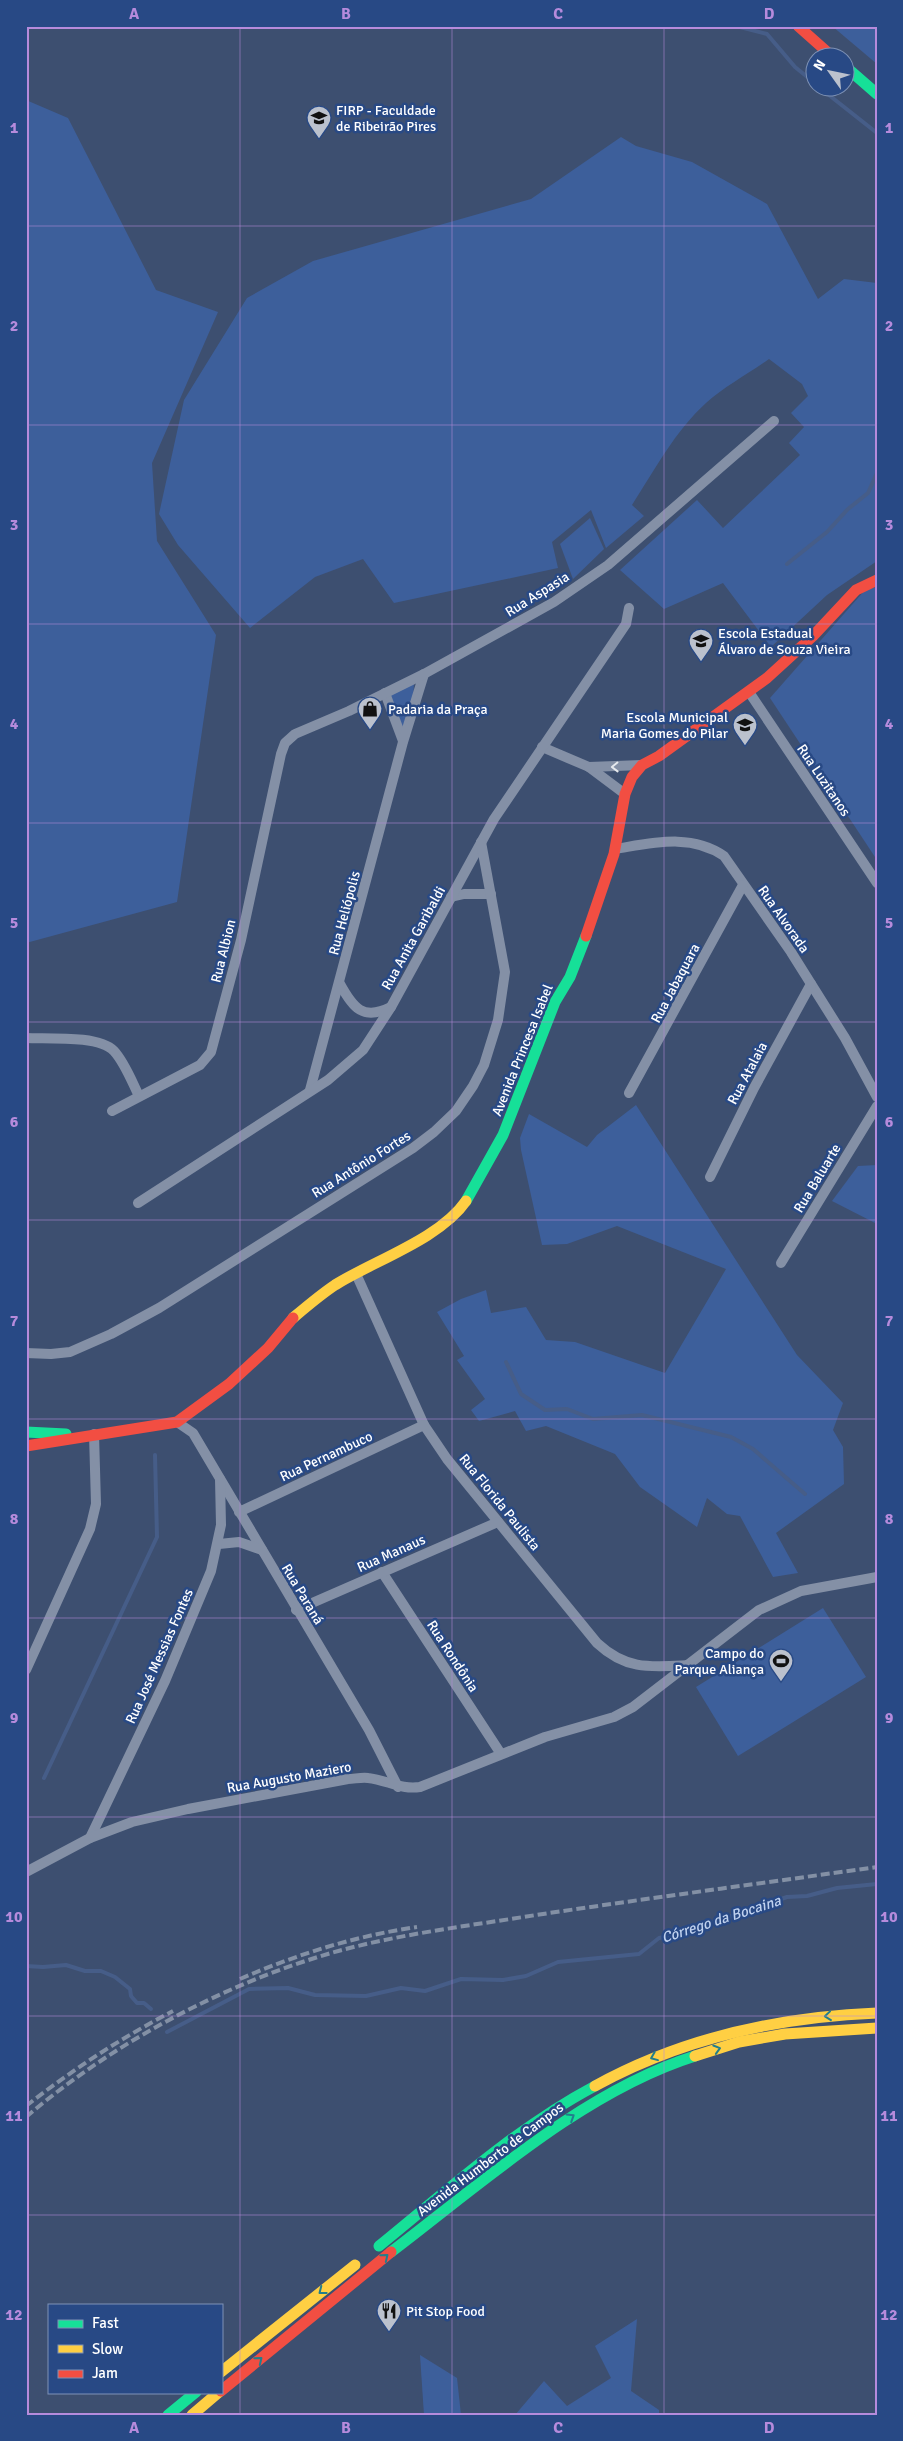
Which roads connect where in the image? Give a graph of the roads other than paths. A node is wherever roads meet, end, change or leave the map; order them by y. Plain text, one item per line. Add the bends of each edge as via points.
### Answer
1 (798, 26) edge
2 (823, 48) edge
3 (856, 76) edge
4 (877, 94) edge
5 (774, 421) dead end
6 (877, 580) edge
7 (629, 608) dead end
8 (424, 674) junction
9 (749, 692) junction
10 (385, 693) junction
11 (403, 742) junction
12 (285, 743) joint
13 (542, 747) junction
14 (642, 765) junction
15 (589, 767) junction
16 (625, 794) junction
17 (481, 842) junction
18 (615, 850) junction
19 (877, 883) edge
20 (744, 885) junction
21 (491, 894) junction
22 (451, 897) junction
23 (340, 984) junction
24 (811, 984) junction
25 (391, 1007) junction
26 (26, 1038) edge
27 (310, 1090) junction
28 (629, 1093) dead end
29 (139, 1096) junction
30 (877, 1098) edge
31 (877, 1106) edge
32 (112, 1111) dead end
33 (710, 1177) dead end
34 (138, 1203) dead end
35 (781, 1263) dead end
36 (357, 1276) junction
37 (26, 1353) edge
38 (178, 1422) junction
39 (424, 1425) junction
40 (26, 1432) edge
41 (94, 1434) junction
42 (26, 1446) edge
43 (220, 1478) junction
44 (239, 1512) junction
45 (498, 1522) junction
46 (219, 1544) junction
47 (262, 1550) junction
48 (382, 1572) junction
49 (877, 1577) edge
50 (296, 1610) junction
51 (690, 1665) junction
52 (26, 1670) edge
53 (500, 1754) junction
54 (398, 1787) junction
55 (90, 1838) junction
56 (26, 1872) edge
57 (876, 2015) edge
58 (877, 2028) edge
59 (265, 2336) junction
60 (274, 2347) junction
61 (222, 2371) edge
62 (222, 2389) edge
63 (194, 2394) edge
64 (216, 2394) edge
65 (168, 2415) edge
66 (192, 2415) edge

1 - 2 main road
3 - 4 main road
5 - 8 street, Rua Aspasia via 604,568 545,607
6 - 9 main road, Avenida Princesa Isabel via 856,590 813,636
7 - 13 street, Rua Anita Garibaldi via 626,624
8 - 10 street, Rua Aspasia
8 - 11 street, Rua Heliópolis
9 - 14 main road, Avenida Princesa Isabel
9 - 19 street, Rua Luzitanos
10 - 11 street
10 - 12 street, Rua Aspasia via 295,734
11 - 23 street, Rua Heliópolis
12 - 29 street, Rua Albion via 241,940 211,1052 200,1065
13 - 15 street
13 - 17 street, Rua Anita Garibaldi via 510,792
14 -> 15 street
14 - 16 main road, Avenida Princesa Isabel via 632,777
15 - 16 street
16 - 18 main road, Avenida Princesa Isabel
17 - 21 street, Rua Antônio Fortes
17 - 22 street, Rua Anita Garibaldi
18 - 20 street, Rua Alvorada via 657,843 694,842 713,848 724,856
18 - 36 main road, Avenida Princesa Isabel via 570,977 555,1002 503,1135 477,1184 450,1219
20 - 24 street, Rua Alvorada
20 - 28 street, Rua Jabaquara
21 - 22 street
21 - 37 street, Rua Antônio Fortes via 505,972 498,1020 484,1065 456,1111 413,1148 159,1308 70,1352
22 - 25 street, Rua Anita Garibaldi
23 - 25 street via 352,1004 362,1012 382,1012
23 - 27 street, Rua Heliópolis
24 - 30 street, Rua Alvorada
24 - 33 street, Rua Atalaia
25 - 27 street, Rua Anita Garibaldi via 364,1050 328,1080
26 - 29 street via 105,1045 114,1051
27 - 34 street, Rua Anita Garibaldi
29 - 32 street, Rua Albion
31 - 35 street, Rua Baluarte
36 - 38 main road, Avenida Princesa Isabel via 336,1285 310,1304 229,1384
36 - 39 street, Rua Florida Paulista
38 - 41 main road, Avenida Princesa Isabel
38 - 43 street, Rua Paraná via 194,1433
39 - 44 street, Rua Pernambuco
39 - 45 street, Rua Florida Paulista
40 - 41 main road, Avenida Princesa Isabel
41 - 42 main road, Avenida Princesa Isabel
41 - 52 street via 96,1504 90,1529
43 - 44 street, Rua Paraná
43 - 46 street, Rua José Messias Fontes
44 - 47 street, Rua Paraná
45 - 48 street, Rua Manaus
45 - 51 street, Rua Florida Paulista via 606,1651 618,1659 646,1668
46 - 47 street via 239,1542
46 - 55 street, Rua José Messias Fontes via 165,1681
47 - 50 street, Rua Paraná
48 - 50 street, Rua Manaus
48 - 53 street, Rua Rondônia
49 - 51 street, Rua Augusto Maziero via 800,1590 782,1597 758,1610
50 - 54 street, Rua Paraná via 369,1730
51 - 53 street, Rua Augusto Maziero via 634,1707 614,1717
53 - 54 street, Rua Augusto Maziero via 420,1788
54 - 55 street, Rua Augusto Maziero via 368,1778 322,1782 132,1822
55 - 56 street, Rua Augusto Maziero
57 -> 59 main road, Avenida Humberto de Campos via 783,2021 710,2037 621,2072 573,2098 532,2126
60 -> 58 main road, Avenida Humberto de Campos via 400,2245 556,2126 629,2084 688,2058 739,2042 785,2034
59 - 60 main road
59 - 61 main road, Avenida Humberto de Campos
62 -> 60 main road, Avenida Humberto de Campos
63 - 65 main road
64 - 66 main road, Avenida Humberto de Campos

